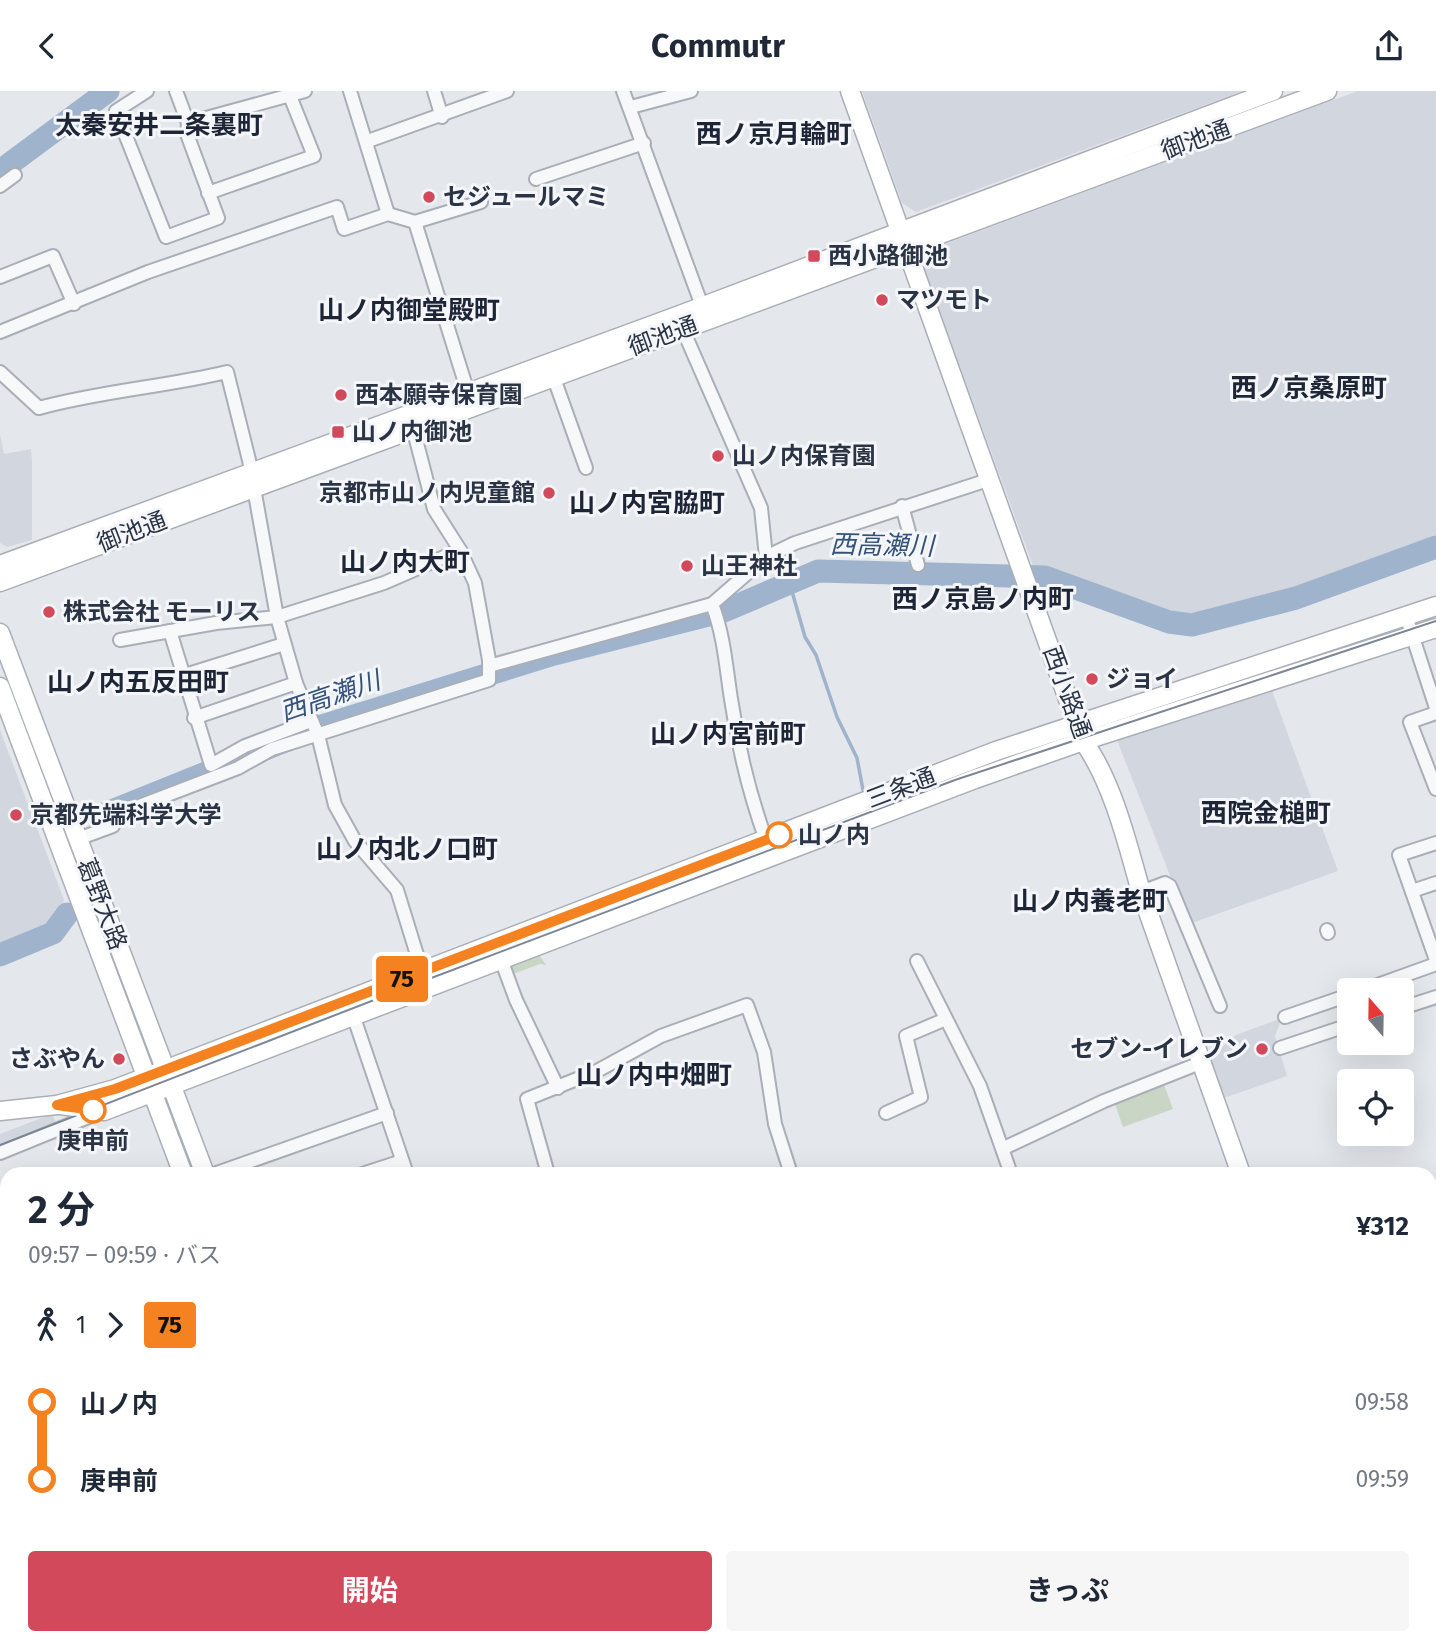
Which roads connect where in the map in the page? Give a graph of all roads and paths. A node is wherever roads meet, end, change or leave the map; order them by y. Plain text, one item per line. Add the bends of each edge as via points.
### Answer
1 (147, 91) edge
2 (176, 91) edge
3 (350, 91) edge
4 (433, 91) edge
5 (507, 91) edge
6 (623, 91) edge
7 (691, 91) edge
8 (850, 91) edge
9 (1273, 91) edge
10 (1327, 91) edge
11 (299, 92) edge
12 (631, 107) junction
13 (442, 117) junction
14 (188, 123) junction
15 (368, 141) junction
16 (643, 143) junction
17 (15, 175) dead end
18 (536, 179) dead end
19 (0, 186) edge
20 (208, 193) junction
21 (481, 202) dead end
22 (388, 214) junction
23 (415, 222) junction
24 (903, 239) junction
25 (0, 277) edge
26 (74, 304) junction
27 (705, 312) junction
28 (680, 322) junction
29 (0, 333) edge
30 (550, 370) junction
31 (0, 372) edge
32 (470, 399) junction
33 (411, 421) junction
34 (586, 468) dead end
35 (991, 479) junction
36 (252, 480) junction
37 (902, 506) junction
38 (460, 550) junction
39 (766, 557) junction
40 (0, 565) edge
41 (918, 565) dead end
42 (0, 582) edge
43 (1436, 606) edge
44 (714, 609) junction
45 (1406, 616) junction
46 (277, 617) junction
47 (1436, 628) edge
48 (170, 631) junction
49 (0, 633) edge
50 (1412, 635) junction
51 (120, 640) dead end
52 (284, 644) junction
53 (489, 670) junction
54 (182, 676) junction
55 (296, 684) junction
56 (0, 687) edge
57 (1436, 710) edge
58 (194, 718) junction
59 (311, 720) junction
60 (1077, 723) junction
61 (318, 736) junction
62 (1083, 741) junction
63 (1436, 789) edge
64 (78, 839) junction
65 (766, 840) junction
66 (1436, 843) edge
67 (1436, 883) edge
68 (1412, 891) junction
69 (1141, 892) junction
70 (498, 951) junction
71 (916, 961) dead end
72 (1436, 962) edge
73 (422, 971) junction
74 (1395, 978) edge
75 (1436, 997) edge
76 (1337, 999) edge
77 (1414, 1004) edge
78 (1220, 1006) dead end
79 (351, 1007) junction
80 (1285, 1017) dead end
81 (946, 1019) junction
82 (1337, 1029) edge
83 (1280, 1048) dead end
84 (1200, 1063) junction
85 (168, 1077) junction
86 (149, 1085) junction
87 (558, 1088) junction
88 (57, 1105) junction
89 (0, 1111) edge
90 (104, 1111) junction
91 (387, 1113) junction
92 (886, 1113) dead end
93 (1004, 1148) junction
94 (0, 1153) edge
95 (402, 1161) junction
96 (180, 1167) edge
97 (202, 1167) edge
98 (234, 1167) edge
99 (384, 1167) edge
100 (404, 1167) edge
101 (546, 1167) edge
102 (789, 1167) edge
103 (1009, 1167) edge
104 (1238, 1167) edge

1 - 20 street via 116,111 166,237 218,218
2 - 14 street
3 - 15 street
4 - 13 street
5 - 13 street
6 - 12 street
7 - 12 street
8 - 24 street, 西小路通
9 - 24 street, 御池通
10 - 24 street, 御池通
11 - 14 street
11 - 20 street via 314,156
12 - 16 street
13 - 15 street
14 - 20 street via 187,134
15 - 22 street
16 - 18 street
16 - 27 street
17 - 19 street
21 - 23 street
22 - 23 street
22 - 26 street via 344,229 337,207 148,272
23 - 32 street
24 - 27 street, 御池通
24 - 35 street, 西小路通
25 - 26 street via 52,255
26 - 29 street
27 - 28 street, 御池通
28 - 30 street, 御池通
28 - 39 street via 761,508
30 - 32 street, 御池通
30 - 34 street
31 - 36 street via 38,408 227,372
32 - 33 street, 御池通
33 - 36 street, 御池通
33 - 38 street via 433,509
35 - 37 street
35 - 60 street, 西小路通
36 - 40 street, 御池通
36 - 42 street, 御池通
36 - 46 street
37 - 39 street
37 - 41 street
38 - 46 street via 384,583
38 - 53 street via 475,583
39 - 44 street
43 - 45 street, 三条通
44 - 53 street
44 - 65 street via 754,806
45 - 50 street
45 - 60 street, 三条通
46 - 48 street
46 - 52 street
47 - 50 street, 三条通
48 - 51 street
48 - 54 street
49 - 64 street, 葛野大路
50 - 57 street
50 - 62 street, 三条通
52 - 54 street
52 - 55 street
53 - 61 street via 489,680
54 - 58 street
55 - 58 street
55 - 59 street
56 - 86 street, 葛野大路
57 - 63 street via 1410,722
58 - 59 street via 211,765 244,746
59 - 61 street
60 - 62 street, 西小路通
60 - 65 street, 三条通
61 - 64 street via 272,749 238,768 118,814 113,825
61 - 73 street via 335,806 355,841 397,890
62 - 69 street, 西小路通 via 1093,755 1128,845
62 - 70 street, 三条通
64 - 85 street, 葛野大路
65 - 70 street, 三条通
66 - 68 street via 1399,855
67 - 68 street
68 - 72 street
69 - 78 street via 1165,883 1170,886
69 - 84 street, 西小路通
70 - 73 street, 三条通
70 - 79 street, 三条通
70 - 87 street
71 - 81 street
72 - 74 street
73 - 79 street, 三条通
75 - 77 street
76 - 80 street
79 - 85 street, 三条通
79 - 91 street
81 - 92 street via 906,1036 921,1097
81 - 93 street via 980,1086
82 - 83 street
84 - 93 street
84 - 104 street, 西小路通
85 - 86 street, 三条通
85 - 97 street, 葛野大路
86 - 88 street, 三条通
86 - 90 street, 三条通
86 - 96 street, 葛野大路
87 - 101 street via 527,1099
87 - 102 street via 661,1036 747,1005 764,1052 775,1124
88 - 89 street, 三条通
88 - 90 street, 三条通
90 - 94 street
91 - 95 street
91 - 98 street
93 - 103 street
95 - 99 street
95 - 100 street

